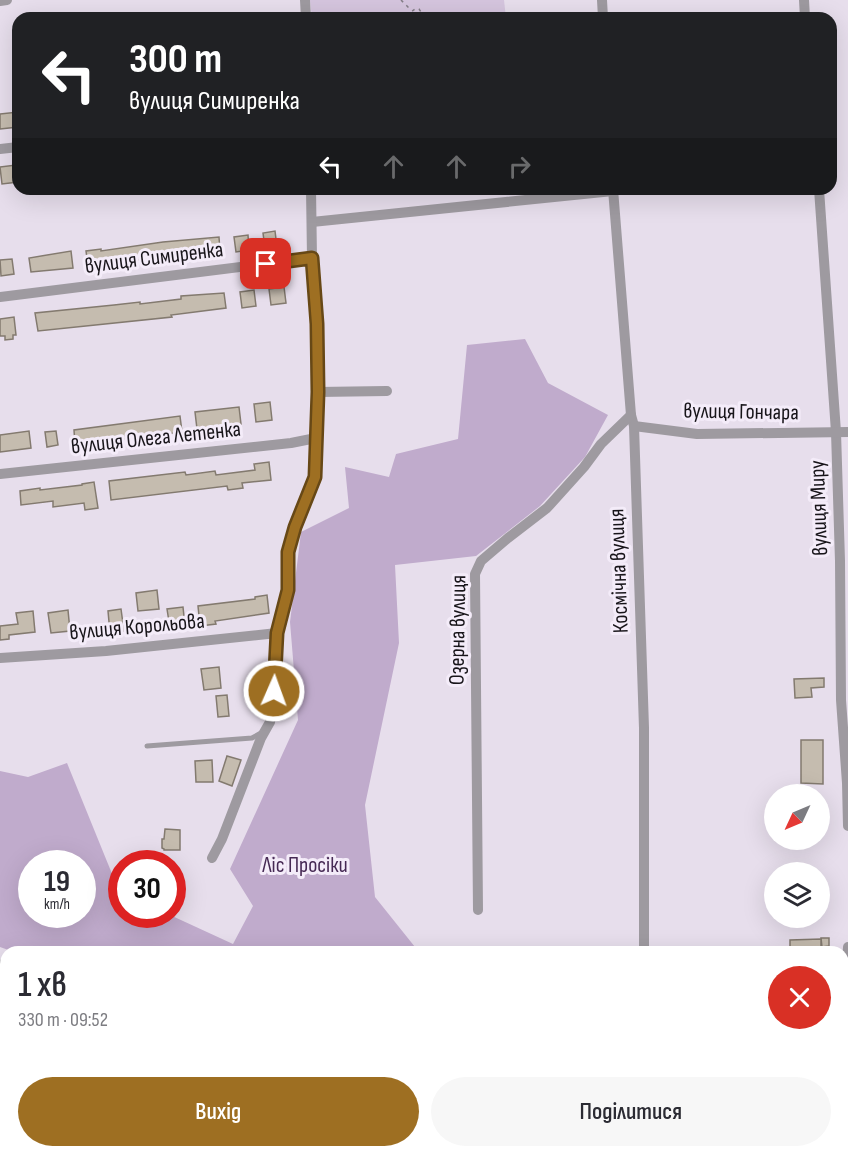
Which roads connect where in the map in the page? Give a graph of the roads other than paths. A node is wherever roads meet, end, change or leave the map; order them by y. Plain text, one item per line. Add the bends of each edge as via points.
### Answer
1 (7, 0) edge
2 (0, 1) edge
3 (311, 195) edge
4 (566, 195) edge
5 (613, 195) edge
6 (819, 195) edge
7 (312, 222) junction
8 (312, 258) junction
9 (0, 297) edge
10 (387, 391) dead end
11 (318, 392) junction
12 (631, 415) junction
13 (634, 426) junction
14 (836, 432) junction
15 (848, 432) edge
16 (316, 438) junction
17 (0, 474) edge
18 (277, 633) junction
19 (0, 658) edge
20 (265, 731) junction
21 (147, 746) dead end
22 (848, 826) edge
23 (212, 858) dead end
24 (478, 910) dead end
25 (644, 946) edge

1 - 2 street
3 - 7 street
4 - 7 street
5 - 12 street, Космічна вулиця
6 - 14 street, вулиця Миру
7 - 8 street
8 - 9 street, вулиця Симиренка
8 - 11 street
10 - 11 street
11 - 16 street
12 - 13 street, Космічна вулиця
12 - 24 street, Озерна вулиця via 547,508 482,561 475,574
13 - 14 street, вулиця Гончара via 698,434
13 - 25 street, Космічна вулиця via 644,728
14 - 15 street, вулиця Гончара
14 - 22 street, вулиця Миру via 841,700
16 - 17 street, вулиця Олега Летенка
16 - 18 street via 315,477 288,552 288,590
18 - 19 street, вулиця Корольова
18 - 20 street via 274,691
20 - 21 lane via 252,738
20 - 23 street

